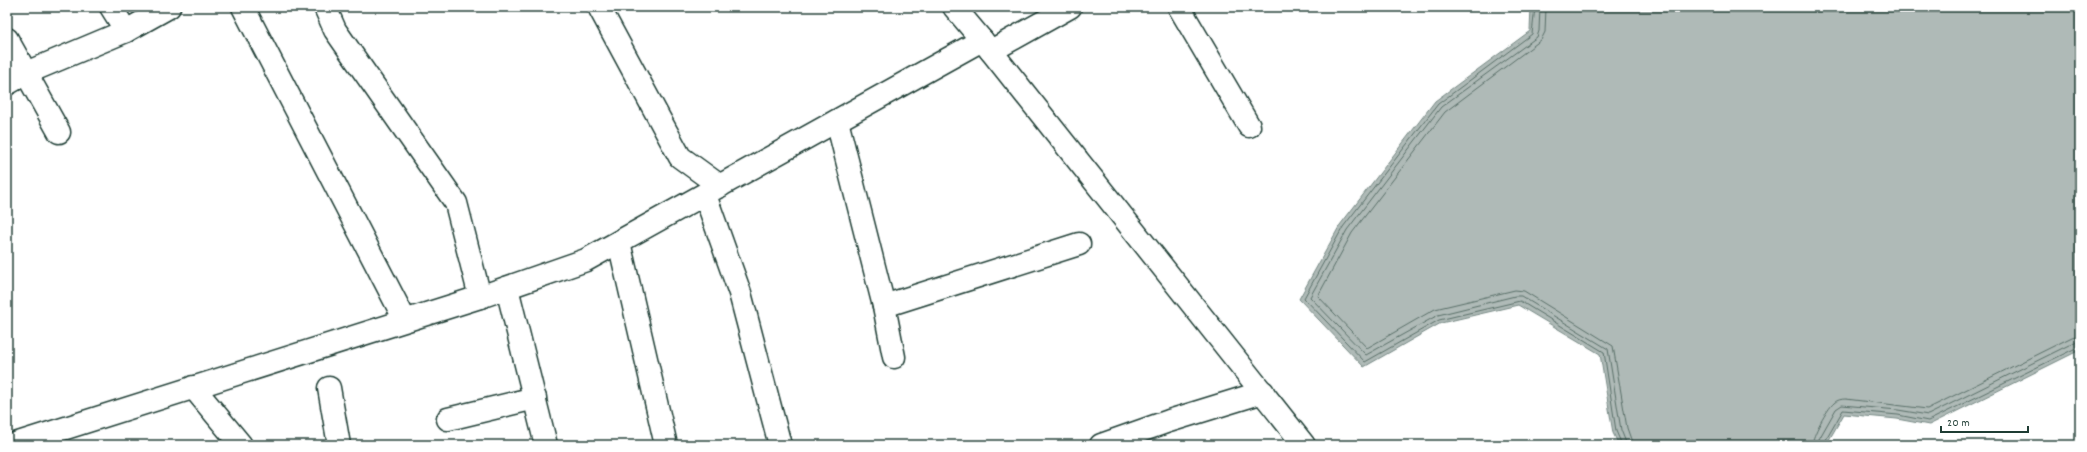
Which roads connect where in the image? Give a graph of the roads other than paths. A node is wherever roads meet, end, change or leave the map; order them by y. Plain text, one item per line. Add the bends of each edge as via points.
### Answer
1 (111, 7) edge
2 (169, 7) edge
3 (242, 7) edge
4 (325, 7) edge
5 (599, 7) edge
6 (954, 7) edge
7 (1070, 7) edge
8 (1179, 7) edge
9 (126, 31) junction
10 (7, 38) edge
11 (987, 46) junction
12 (26, 73) junction
13 (7, 84) edge
14 (837, 121) junction
15 (1249, 126) dead end
16 (59, 132) dead end
17 (712, 190) junction
18 (619, 242) junction
19 (1079, 244) dead end
20 (507, 288) junction
21 (480, 297) junction
22 (884, 306) junction
23 (406, 320) junction
24 (894, 357) dead end
25 (193, 388) junction
26 (329, 388) dead end
27 (1263, 392) junction
28 (535, 398) junction
29 (448, 419) dead end
30 (12, 445) edge
31 (241, 445) edge
32 (338, 445) edge
33 (546, 445) edge
34 (666, 445) edge
35 (780, 445) edge
36 (1101, 445) edge
37 (1304, 445) edge

1 - 9 street
2 - 9 street
3 - 23 street
4 - 21 street via 335,30 456,203
5 - 17 street via 680,156
6 - 11 street
7 - 11 street
8 - 15 street
9 - 12 street
10 - 12 street
11 - 14 street
11 - 27 street
12 - 13 street
12 - 16 street
14 - 17 street
14 - 22 street
17 - 18 street
17 - 35 street
18 - 20 street via 586,260
18 - 34 street
19 - 22 street
20 - 21 street
20 - 28 street
21 - 23 street
22 - 24 street
23 - 25 street
25 - 30 street
25 - 31 street
26 - 32 street
27 - 36 street
27 - 37 street
28 - 29 street
28 - 33 street

